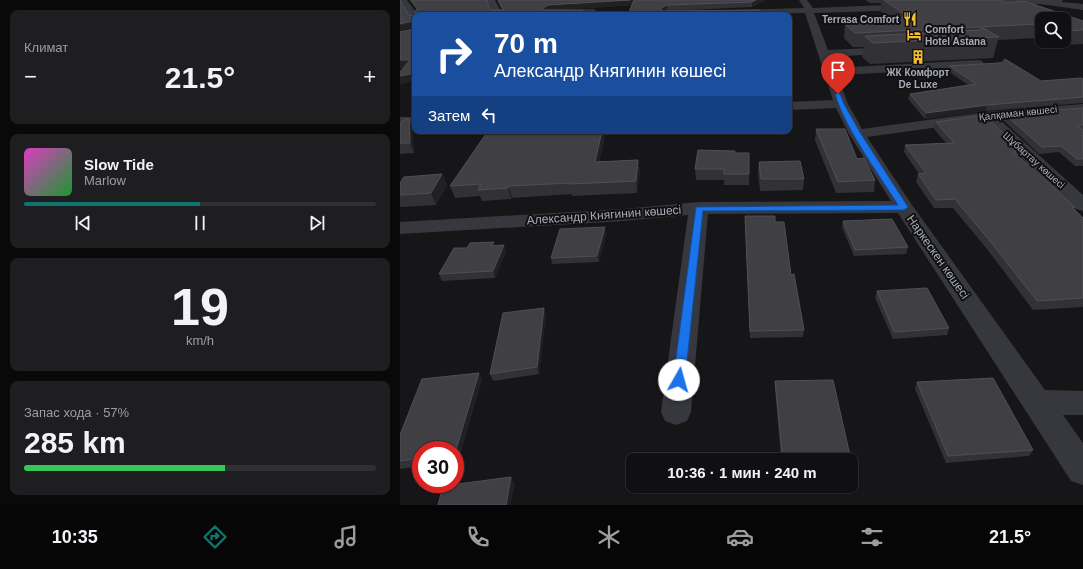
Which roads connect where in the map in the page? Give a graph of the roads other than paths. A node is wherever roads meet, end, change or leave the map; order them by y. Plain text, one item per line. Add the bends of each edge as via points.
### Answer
1 (402, 0) edge
2 (491, 0) edge
3 (591, 0) edge
4 (1059, 0) edge
5 (1036, 1) edge
6 (847, 3) dead end
7 (990, 4) edge
8 (807, 5) edge
9 (865, 8) junction
10 (1081, 9) edge
11 (497, 12) edge
12 (594, 12) edge
13 (733, 12) edge
14 (412, 14) edge
15 (874, 17) edge
16 (902, 50) edge
17 (827, 63) junction
18 (989, 64) edge
19 (841, 104) junction
20 (792, 106) edge
21 (1083, 108) edge
22 (1061, 109) junction
23 (986, 116) junction
24 (400, 122) edge
25 (412, 122) edge
26 (1083, 123) edge
27 (857, 134) junction
28 (1083, 205) edge
29 (904, 207) junction
30 (699, 208) junction
31 (400, 228) edge
32 (1038, 402) junction
33 (1083, 403) edge
34 (676, 412) dead end
35 (1083, 470) edge

1 - 14 street
2 - 11 street
3 - 12 street
4 - 5 street
5 - 7 street
5 - 10 street
6 - 9 street via 917,4
8 - 9 street
8 - 13 street
8 - 17 street, Наркескен көшесі
9 - 15 street
16 - 17 street
17 - 18 street
17 - 19 street, Наркескен көшесі
19 - 20 street
19 - 27 street, Наркескен көшесі
21 - 22 street, Қалқаман көшесі
22 - 23 street, Қалқаман көшесі
22 - 26 street
23 - 27 street, Қалқаман көшесі
23 - 28 street, Шұбартау көшесі
24 - 25 street
27 - 29 street, Наркескен көшесі
29 - 30 street, Александр Княгинин көшесі
29 - 32 street, Наркескен көшесі
30 - 31 street, Александр Княгинин көшесі
30 - 34 street
32 - 33 street
32 - 35 street, Наркескен көшесі

